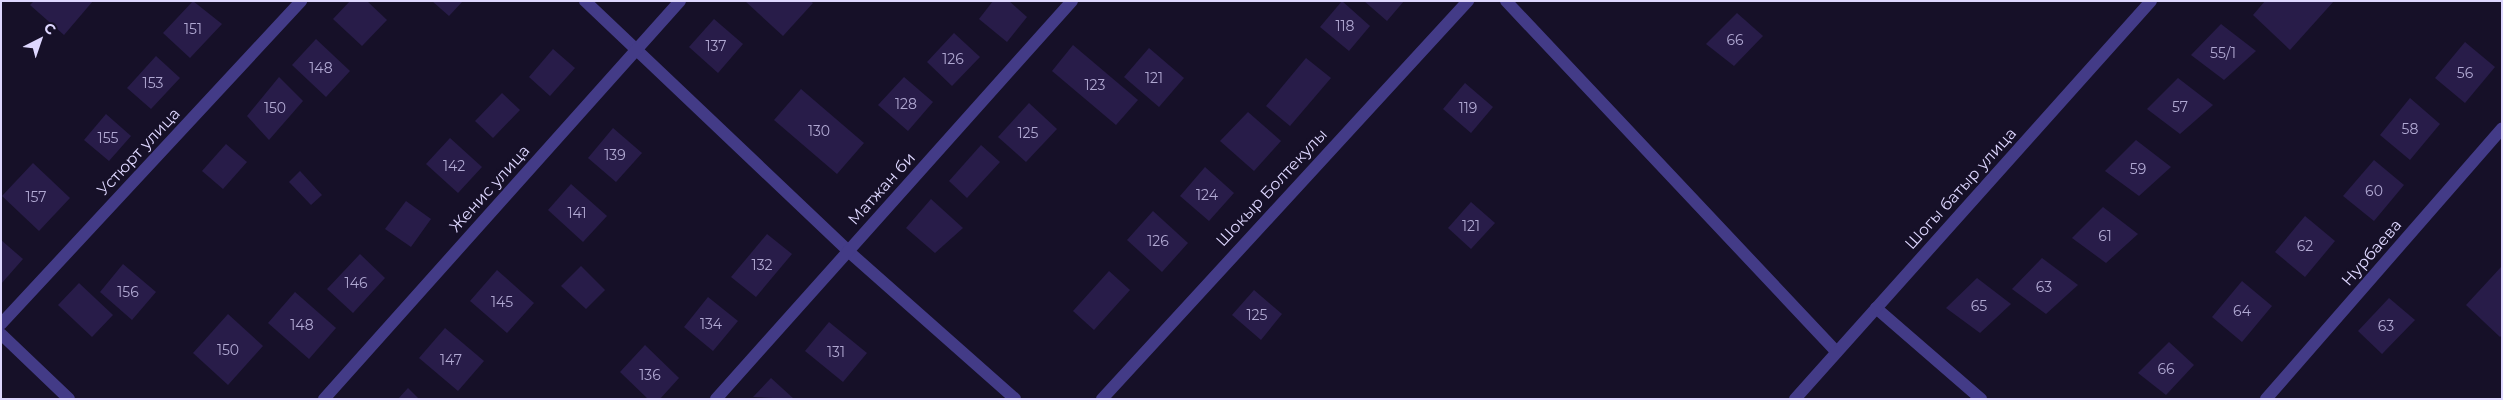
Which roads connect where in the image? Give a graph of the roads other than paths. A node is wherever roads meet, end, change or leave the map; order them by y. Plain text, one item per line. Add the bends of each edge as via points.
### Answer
1 (301, 1) edge
2 (585, 1) edge
3 (680, 1) edge
4 (1072, 1) edge
5 (1468, 1) edge
6 (1506, 1) edge
7 (2151, 1) edge
8 (638, 49) junction
9 (2502, 128) edge
10 (848, 251) junction
11 (1876, 308) junction
12 (1, 324) edge
13 (1, 334) edge
14 (1837, 352) junction
15 (69, 399) edge
16 (324, 399) edge
17 (716, 399) edge
18 (1015, 399) edge
19 (1102, 399) edge
20 (1795, 399) edge
21 (1981, 399) edge
22 (2266, 399) edge

1 - 12 street, Устюрт улица
2 - 8 street
3 - 8 street, Женис улица
4 - 10 street, Матжан би
5 - 19 street, Шокыр Болтекулы
6 - 14 street
7 - 11 street, Шогы батыр улица
8 - 10 street
8 - 16 street, Женис улица
9 - 22 street, Нурбаева
10 - 17 street, Матжан би
10 - 18 street
11 - 14 street, Шогы батыр улица
11 - 21 street
13 - 15 street
14 - 20 street, Шогы батыр улица

